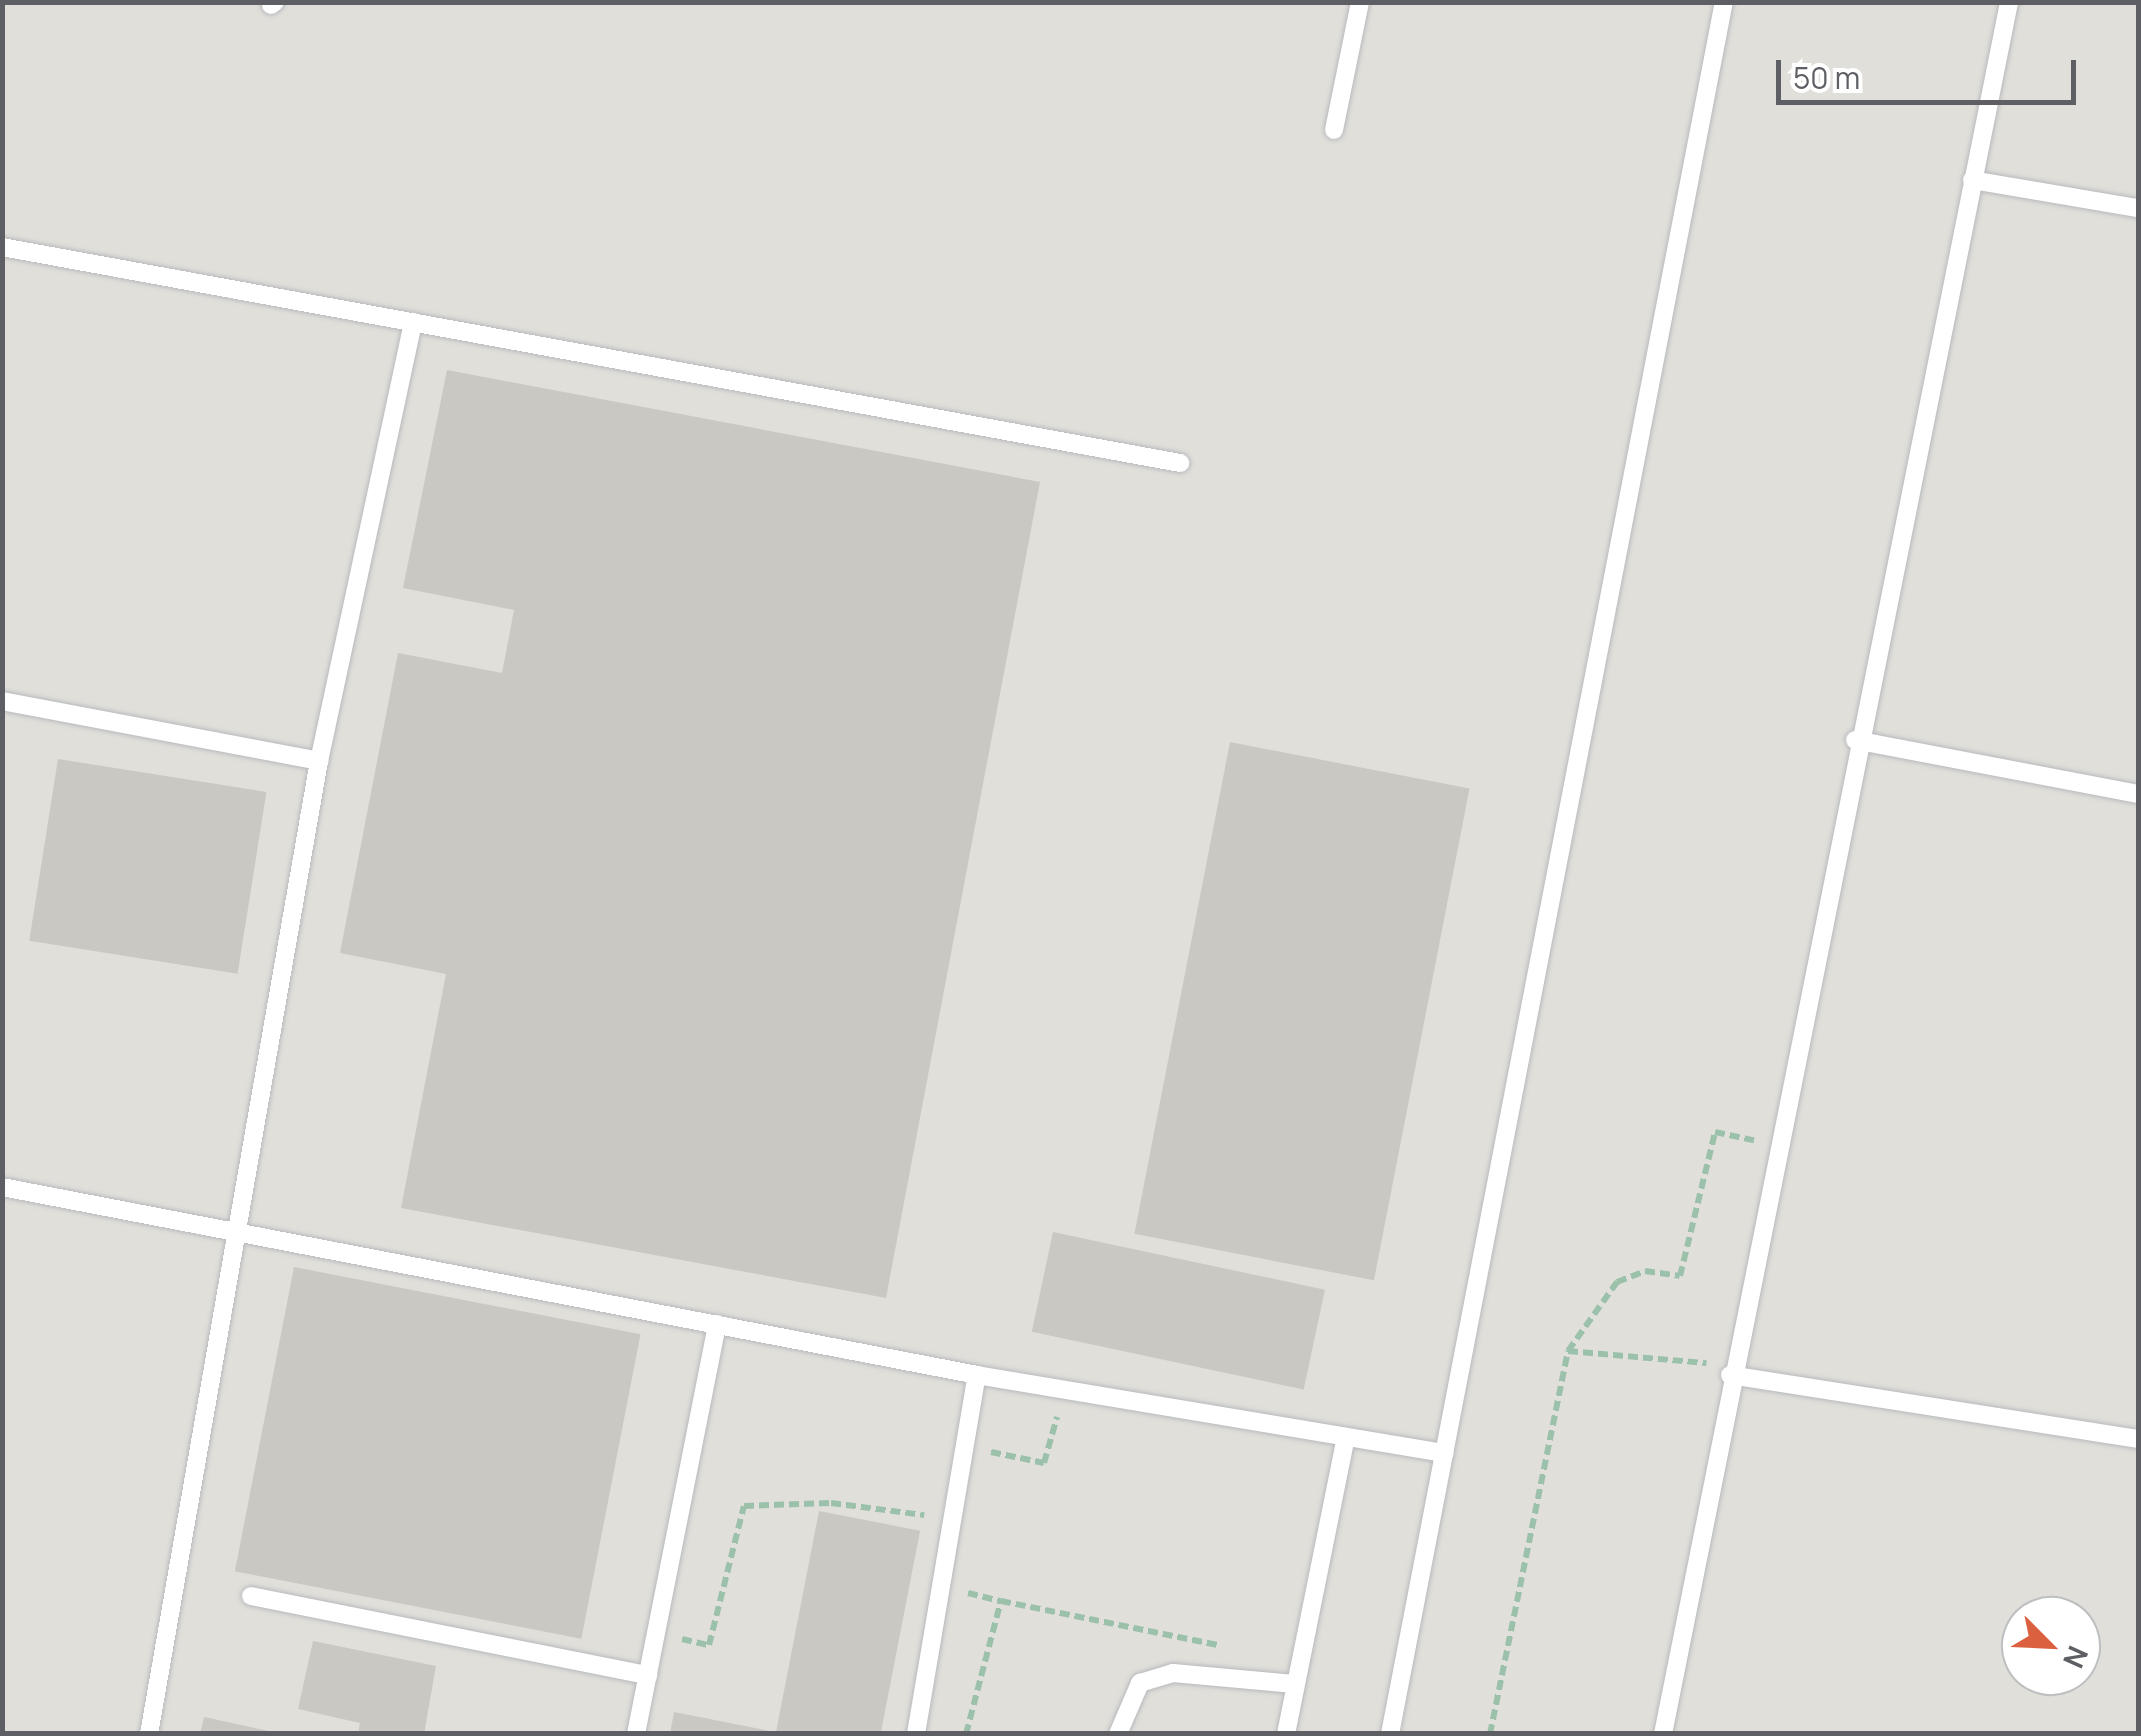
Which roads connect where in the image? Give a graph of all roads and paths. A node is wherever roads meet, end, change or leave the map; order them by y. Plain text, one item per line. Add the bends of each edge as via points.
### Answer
1 (1360, 2) edge
2 (1724, 2) edge
3 (2008, 2) edge
4 (1334, 130) dead end
5 (1972, 180) junction
6 (2138, 208) edge
7 (2, 247) edge
8 (413, 322) junction
9 (1180, 464) dead end
10 (2, 701) edge
11 (1855, 740) junction
12 (319, 762) junction
13 (2138, 794) edge
14 (1775, 1144) junction
15 (2, 1187) edge
16 (239, 1230) junction
17 (717, 1324) junction
18 (1568, 1350) junction
19 (1731, 1370) junction
20 (977, 1375) junction
21 (1064, 1387) junction
22 (1346, 1437) junction
23 (2138, 1439) edge
24 (1444, 1453) junction
25 (978, 1468) dead end
26 (950, 1519) junction
27 (251, 1596) dead end
28 (656, 1634) junction
29 (648, 1675) junction
30 (1236, 1679) junction
31 (1295, 1684) junction
32 (149, 1734) edge
33 (636, 1734) edge
34 (916, 1734) edge
35 (966, 1734) edge
36 (1118, 1734) edge
37 (1286, 1734) edge
38 (1390, 1734) edge
39 (1490, 1734) edge
40 (1663, 1734) edge

1 - 4 lane
2 - 24 lane
3 - 5 lane
5 - 6 lane
5 - 11 lane
7 - 8 lane
8 - 9 lane
8 - 12 lane
10 - 12 lane
11 - 13 lane
11 - 14 lane
12 - 16 lane
14 - 18 path via 1715,1132 1680,1276 1646,1271 1617,1282
14 - 19 lane
15 - 16 lane
16 - 17 lane
16 - 32 lane
17 - 20 lane
17 - 28 lane
18 - 19 path
18 - 39 path
19 - 23 lane
19 - 40 lane
20 - 21 lane
20 - 26 lane
21 - 22 lane
21 - 25 path via 1044,1463 982,1450
22 - 24 lane
22 - 31 lane
24 - 38 lane
26 - 28 path via 831,1502 744,1506 709,1645
26 - 34 lane
27 - 29 lane
28 - 29 lane
29 - 33 lane
30 - 31 lane
30 - 35 path via 1241,1650 1001,1600
30 - 36 lane via 1173,1673 1140,1683
31 - 37 lane

